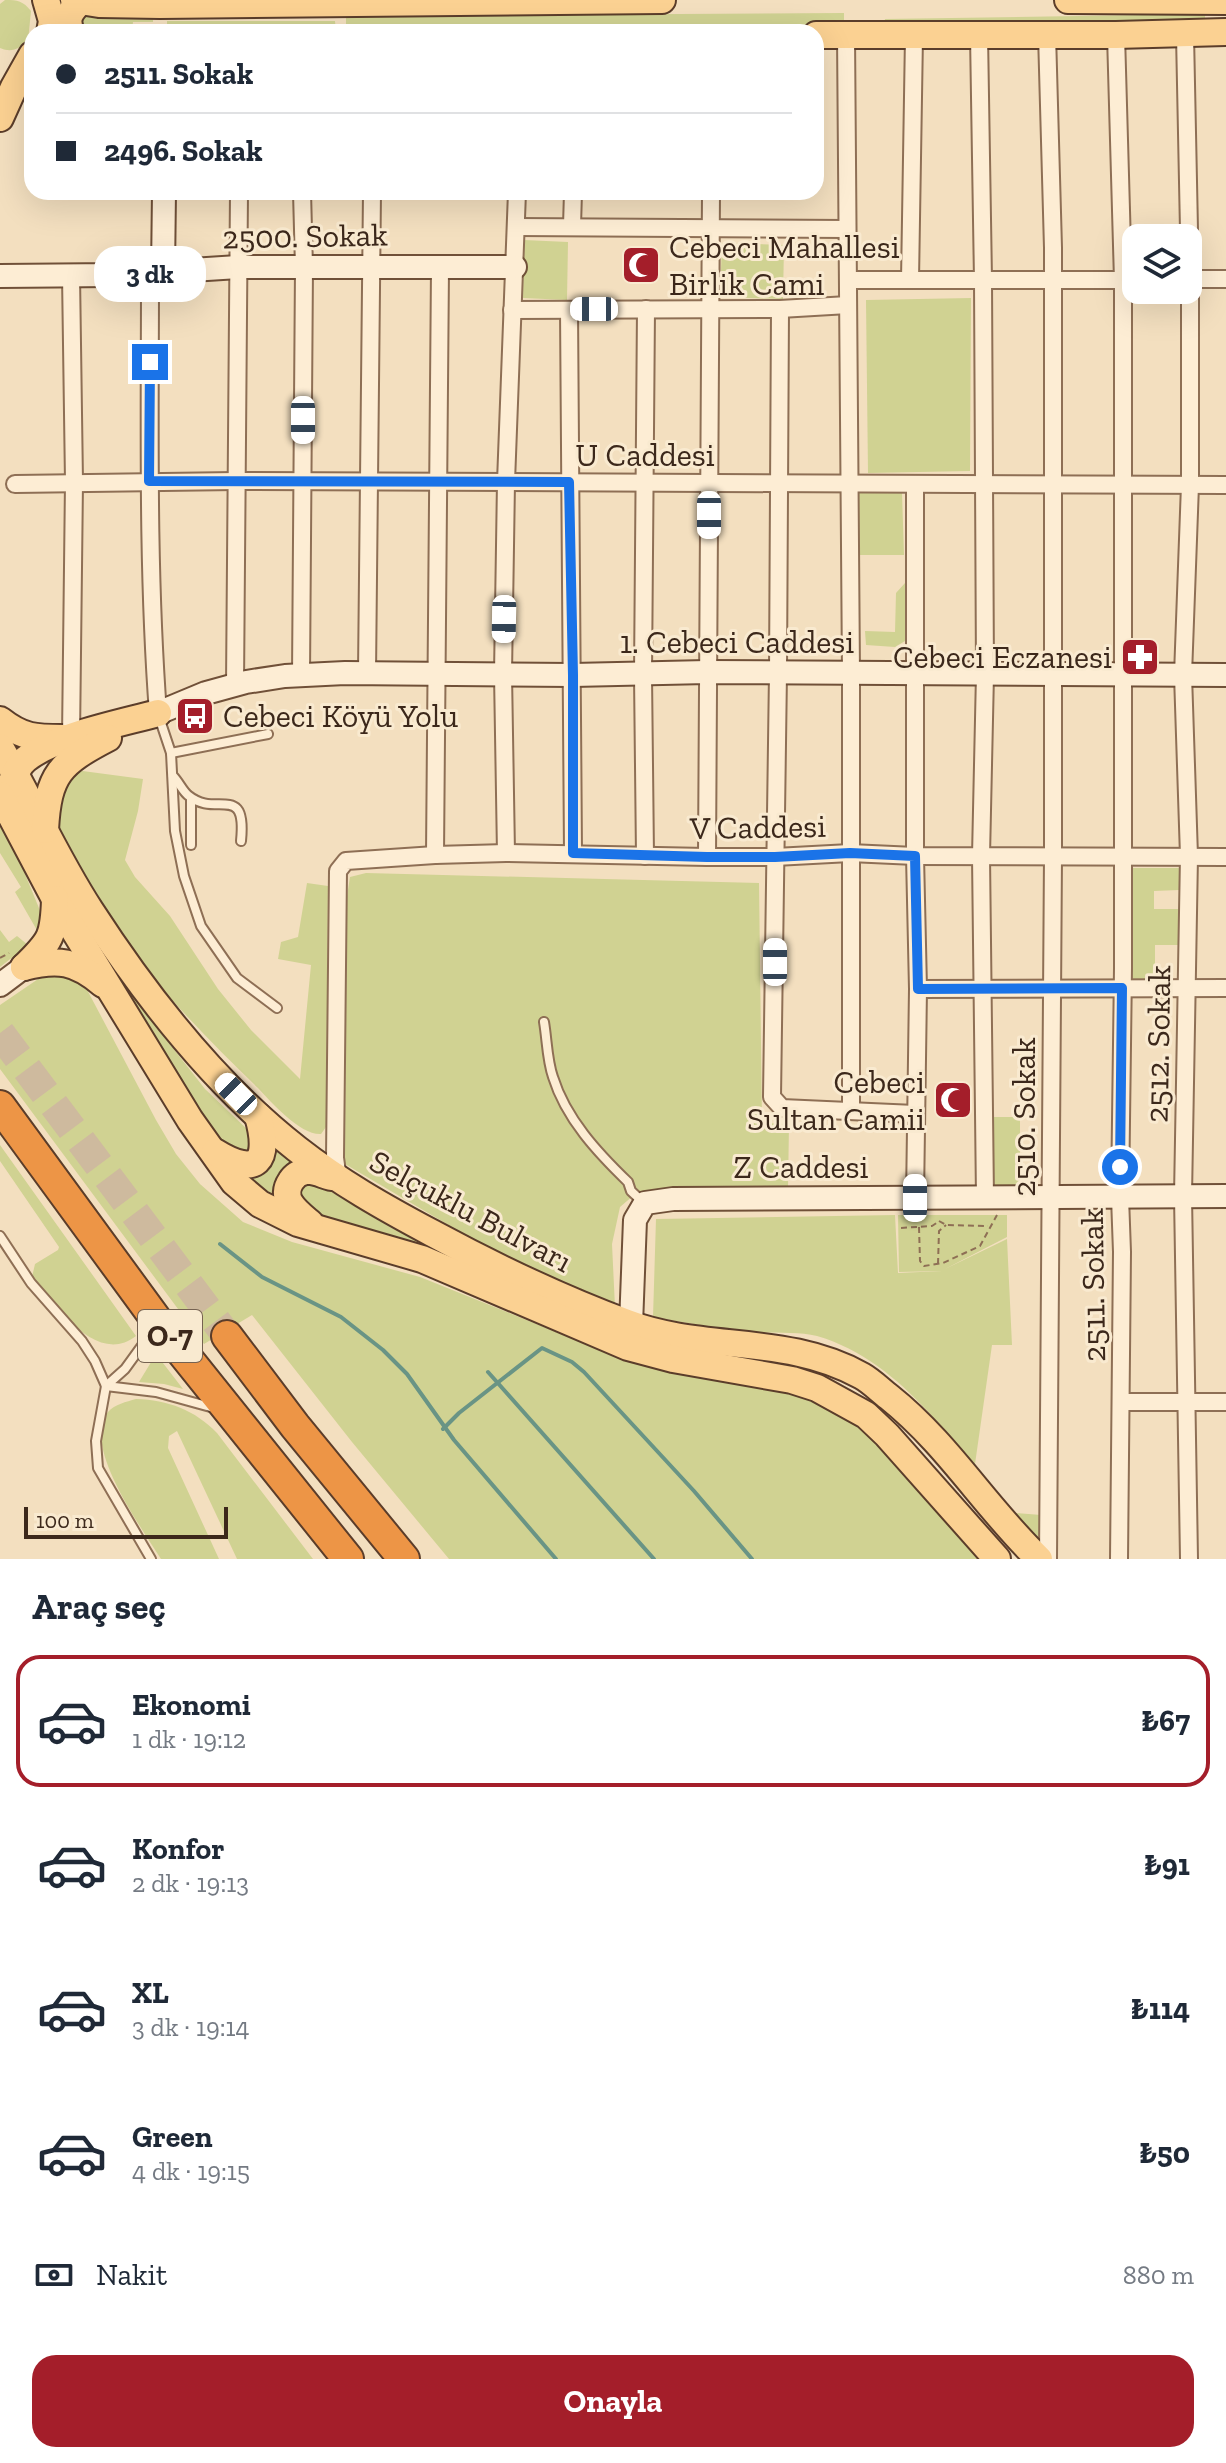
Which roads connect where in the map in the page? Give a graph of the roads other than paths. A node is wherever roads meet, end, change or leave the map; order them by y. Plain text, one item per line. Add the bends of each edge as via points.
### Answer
1 (46, 0) edge
2 (662, 0) edge
3 (1068, 0) edge
4 (77, 1) edge
5 (501, 1) edge
6 (1226, 1) edge
7 (148, 3) edge
8 (51, 24) edge
9 (69, 24) edge
10 (846, 34) junction
11 (1047, 34) junction
12 (1212, 34) edge
13 (824, 35) edge
14 (979, 35) junction
15 (1116, 35) junction
16 (914, 36) junction
17 (24, 58) edge
18 (0, 60) edge
19 (24, 68) edge
20 (2, 104) edge
21 (163, 200) edge
22 (239, 200) edge
23 (302, 200) edge
24 (372, 200) edge
25 (517, 200) edge
26 (573, 200) edge
27 (711, 200) edge
28 (1126, 224) edge
29 (1194, 224) edge
30 (572, 226) junction
31 (516, 227) junction
32 (711, 227) junction
33 (847, 229) junction
34 (238, 267) junction
35 (304, 267) junction
36 (372, 267) junction
37 (515, 267) junction
38 (440, 268) junction
39 (157, 273) junction
40 (71, 275) junction
41 (0, 276) edge
42 (1202, 279) edge
43 (1226, 279) edge
44 (848, 280) junction
45 (910, 280) junction
46 (983, 280) junction
47 (1053, 280) junction
48 (1122, 280) edge
49 (1128, 304) edge
50 (1189, 304) edge
51 (848, 305) junction
52 (711, 308) junction
53 (646, 309) junction
54 (780, 309) junction
55 (512, 310) junction
56 (569, 310) junction
57 (149, 481) junction
58 (236, 481) junction
59 (302, 481) junction
60 (369, 481) junction
61 (74, 482) junction
62 (438, 482) junction
63 (506, 482) junction
64 (569, 482) junction
65 (644, 483) junction
66 (709, 483) junction
67 (780, 483) junction
68 (15, 484) dead end
69 (849, 484) junction
70 (915, 484) junction
71 (984, 484) junction
72 (1053, 484) junction
73 (1123, 485) junction
74 (1190, 485) junction
75 (1226, 485) edge
76 (707, 672) junction
77 (367, 673) junction
78 (778, 673) junction
79 (851, 673) junction
80 (915, 673) junction
81 (436, 674) junction
82 (503, 674) junction
83 (985, 674) junction
84 (1052, 674) junction
85 (1123, 674) junction
86 (573, 675) junction
87 (643, 675) junction
88 (1183, 675) junction
89 (1226, 675) edge
90 (301, 676) junction
91 (235, 685) junction
92 (158, 713) junction
93 (0, 720) edge
94 (268, 734) dead end
95 (71, 738) junction
96 (0, 747) edge
97 (171, 753) junction
98 (16, 773) junction
99 (173, 775) junction
100 (191, 799) junction
101 (5, 804) edge
102 (45, 830) junction
103 (241, 841) dead end
104 (191, 845) dead end
105 (506, 853) junction
106 (573, 853) junction
107 (850, 853) junction
108 (435, 855) junction
109 (645, 856) junction
110 (915, 856) junction
111 (981, 856) junction
112 (1053, 856) junction
113 (1121, 856) junction
114 (1189, 856) junction
115 (707, 857) junction
116 (775, 857) junction
117 (1226, 857) edge
118 (55, 899) junction
119 (24, 967) junction
120 (0, 985) edge
121 (983, 988) junction
122 (1052, 988) junction
123 (1122, 988) junction
124 (1226, 988) edge
125 (109, 989) junction
126 (918, 989) junction
127 (1187, 990) junction
128 (277, 1008) dead end
129 (544, 1022) dead end
130 (0, 1106) edge
131 (851, 1110) junction
132 (915, 1114) junction
133 (258, 1116) junction
134 (208, 1148) junction
135 (338, 1180) junction
136 (1183, 1196) junction
137 (1226, 1196) edge
138 (1053, 1197) junction
139 (1120, 1197) junction
140 (915, 1198) junction
141 (985, 1198) junction
142 (645, 1203) junction
143 (319, 1230) junction
144 (0, 1236) edge
145 (158, 1322) junction
146 (631, 1325) junction
147 (227, 1336) tunnel mouth
148 (106, 1386) junction
149 (1122, 1402) junction
150 (1226, 1402) edge
151 (1188, 1403) junction
152 (231, 1414) junction
153 (151, 1559) edge
154 (348, 1559) edge
155 (404, 1559) edge
156 (997, 1559) edge
157 (1039, 1559) edge
158 (1048, 1559) edge
159 (1119, 1559) edge
160 (1189, 1559) edge

1 - 8 main road
2 - 5 main road
3 - 6 main road
4 - 7 main road
4 - 9 main road
5 - 7 main road
10 - 13 main road
10 - 16 main road
10 - 33 street
11 - 14 main road
11 - 15 main road
11 - 47 street, 2510. Sokak
12 - 15 main road
12 - 29 street, 2512. Sokak
14 - 16 main road
14 - 46 street
15 - 28 street, 2511. Sokak
16 - 45 street
17 - 18 main road
19 - 20 main road
21 - 39 street
22 - 34 street
23 - 35 street
24 - 36 street
25 - 31 street
26 - 30 street
27 - 32 street
30 - 31 street
30 - 32 street
31 - 37 street
32 - 33 street
32 - 52 street
33 - 44 street
34 - 35 street, 2500. Sokak
34 - 39 street, 2500. Sokak
34 - 58 street
35 - 36 street, 2500. Sokak
35 - 59 street
36 - 38 street, 2500. Sokak
36 - 60 street
37 - 38 street, 2500. Sokak
37 - 55 street
38 - 62 street
39 - 40 street, 2500. Sokak
39 - 57 street
40 - 41 street, 2500. Sokak
40 - 61 street
42 - 43 street
44 - 45 street
44 - 51 street
45 - 46 street
46 - 47 street
46 - 71 street
47 - 48 street
47 - 72 street, 2510. Sokak
49 - 73 street, 2511. Sokak
50 - 74 street, 2512. Sokak
51 - 54 street
51 - 69 street
52 - 53 street
52 - 54 street
52 - 66 street
53 - 56 street
53 - 65 street
54 - 67 street
55 - 56 street
55 - 63 street
56 - 64 street
57 - 58 street, U Caddesi
57 - 61 street, U Caddesi
57 - 92 street
58 - 59 street, U Caddesi
58 - 91 street
59 - 60 street, U Caddesi
59 - 90 street
60 - 62 street, U Caddesi
60 - 77 street
61 - 68 street, U Caddesi
61 - 95 street
62 - 63 street, U Caddesi
62 - 81 street
63 - 64 street, U Caddesi
63 - 82 street
64 - 65 street, U Caddesi
64 - 86 street
65 - 66 street, U Caddesi
65 - 87 street
66 - 67 street, U Caddesi
66 - 76 street
67 - 69 street, U Caddesi
67 - 78 street
69 - 70 street, U Caddesi
69 - 79 street
70 - 71 street, U Caddesi
70 - 80 street
71 - 72 street, U Caddesi
71 - 83 street
72 - 73 street, U Caddesi
72 - 84 street, 2510. Sokak
73 - 74 street, U Caddesi
73 - 85 street, 2511. Sokak
74 - 75 street, U Caddesi
74 - 88 street, 2512. Sokak
76 - 78 street, 1. Cebeci Caddesi
76 - 87 street, 1. Cebeci Caddesi
76 - 115 street
77 - 81 street, 1. Cebeci Caddesi
77 - 90 street, 1. Cebeci Caddesi
78 - 79 street, 1. Cebeci Caddesi
78 - 116 street
79 - 80 street, 1. Cebeci Caddesi
79 - 107 street
80 - 83 street, 1. Cebeci Caddesi
80 - 110 street
81 - 82 street, 1. Cebeci Caddesi
81 - 108 street
82 - 86 street, 1. Cebeci Caddesi
82 - 105 street
83 - 84 street, 1. Cebeci Caddesi
83 - 111 street
84 - 85 street, 1. Cebeci Caddesi
84 - 112 street, 2510. Sokak
85 - 88 street, 1. Cebeci Caddesi
85 - 113 street, 2511. Sokak
86 - 87 street, 1. Cebeci Caddesi
86 - 106 street
87 - 109 street
88 - 89 street, 1. Cebeci Caddesi
88 - 114 street, 2512. Sokak
90 - 91 street, 1. Cebeci Caddesi
91 - 92 street, 1. Cebeci Caddesi
92 - 95 main road
92 - 97 lane
92 - 102 main road via 68,761 50,792
93 - 95 main road via 23,735
94 - 97 lane
95 - 98 main road via 25,759
96 - 98 main road, Selçuklu Bulvarı
97 - 99 lane
98 - 101 main road
98 - 102 main road, Selçuklu Bulvarı
99 - 100 lane
99 - 128 lane via 175,831 201,926 237,978
100 - 103 lane via 240,812
100 - 104 lane
101 - 118 main road, Selçuklu Bulvarı
102 - 133 main road, Selçuklu Bulvarı via 132,973
105 - 106 street, V Caddesi
105 - 108 street, V Caddesi
106 - 109 street, V Caddesi
107 - 110 street, V Caddesi
107 - 116 street, V Caddesi
107 - 131 street
108 - 135 street, V Caddesi via 346,861 338,871
109 - 115 street, V Caddesi
110 - 111 street, V Caddesi
110 - 126 street
111 - 112 street, V Caddesi
111 - 121 street
112 - 113 street, V Caddesi
112 - 122 street, 2510. Sokak
113 - 114 street, V Caddesi
113 - 123 street, 2511. Sokak
114 - 117 street, V Caddesi
114 - 127 street, 2512. Sokak
115 - 116 street, V Caddesi
116 - 131 street via 772,1097 782,1108
118 - 119 main road via 55,928
118 - 125 main road, Selçuklu Bulvarı
119 - 120 street
119 - 125 main road via 42,962 75,965
121 - 122 street
121 - 126 street
121 - 141 street
122 - 123 street
122 - 138 street, 2510. Sokak
123 - 127 street
123 - 139 street, 2511. Sokak
124 - 127 street
125 - 134 main road, Selçuklu Bulvarı
126 - 132 street
127 - 136 street, 2512. Sokak
129 - 142 lane via 552,1076 567,1110
130 - 145 highway, O-7
131 - 132 street
132 - 140 street
133 - 134 main road via 265,1146 255,1163 233,1163
133 - 135 main road, Selçuklu Bulvarı
134 - 143 main road, Selçuklu Bulvarı via 234,1182 260,1204
135 - 143 main road via 310,1171 288,1184 288,1203
135 - 146 main road, Selçuklu Bulvarı via 470,1253
136 - 137 street, Z Caddesi
136 - 139 street, Z Caddesi
136 - 151 street, 2512. Sokak
138 - 139 street, Z Caddesi
138 - 141 street, Z Caddesi
138 - 158 street, 2510. Sokak
139 - 149 street, 2511. Sokak
140 - 141 street, Z Caddesi
140 - 142 street, Z Caddesi
142 - 146 street via 635,1220
143 - 156 main road, Selçuklu Bulvarı via 422,1259 628,1347 817,1388 866,1415
144 - 148 lane via 31,1283 82,1341
145 - 148 lane via 125,1369
145 - 152 highway, O-7
146 - 157 main road, Selçuklu Bulvarı via 688,1338 770,1346 820,1358 862,1376 940,1443
147 - 155 highway, O-7
148 - 152 lane via 156,1392
148 - 153 lane via 96,1441 98,1468
149 - 151 street
149 - 159 street, 2511. Sokak
150 - 151 street
151 - 160 street, 2512. Sokak
152 - 154 highway, O-7

